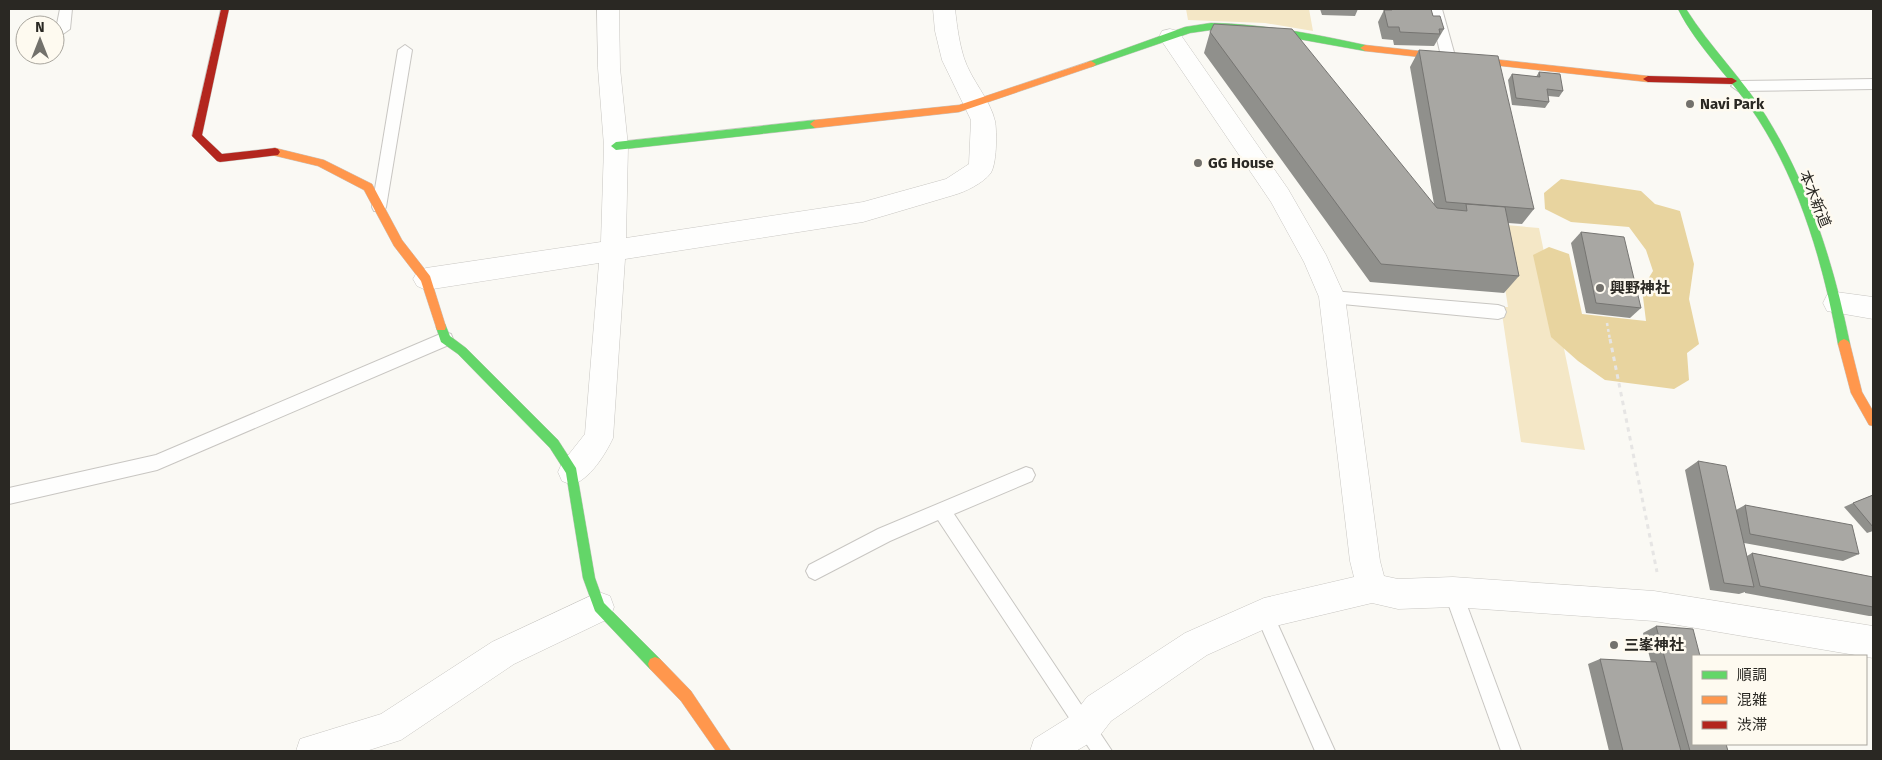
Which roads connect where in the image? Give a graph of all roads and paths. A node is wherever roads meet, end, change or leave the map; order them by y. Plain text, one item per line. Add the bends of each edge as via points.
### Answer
1 (225, 9) edge
2 (608, 9) edge
3 (944, 9) edge
4 (1436, 9) edge
5 (1682, 9) edge
6 (1170, 38) junction
7 (405, 50) dead end
8 (1448, 56) junction
9 (1735, 84) junction
10 (1873, 84) edge
11 (973, 104) junction
12 (616, 146) junction
13 (379, 207) junction
14 (613, 251) junction
15 (426, 279) junction
16 (1332, 297) junction
17 (1836, 303) junction
18 (1873, 308) edge
19 (1498, 312) dead end
20 (1607, 323) edge
21 (445, 338) junction
22 (1873, 421) edge
23 (572, 472) junction
24 (1026, 475) dead end
25 (9, 496) edge
26 (942, 511) junction
27 (815, 572) dead end
28 (1658, 578) dead end
29 (1372, 588) junction
30 (1453, 592) junction
31 (599, 607) junction
32 (1264, 613) junction
33 (1873, 642) edge
34 (1094, 739) edge
35 (312, 751) edge
36 (724, 751) edge
37 (1046, 751) edge
38 (1325, 751) edge
39 (1511, 751) edge

1 - 13 street via 197,136 220,158 277,152 321,163 368,187
2 - 12 street
3 - 11 street via 954,60
4 - 8 lane
5 - 9 street, 本木新道
6 - 8 street via 1178,32 1207,27 1273,30 1370,49
6 - 11 street
6 - 16 street via 1254,154 1316,257
7 - 13 lane
8 - 9 street via 1669,81
9 - 10 lane
9 - 17 street, 本木新道 via 1772,134 1808,218
11 - 12 street
11 - 14 street via 983,120 981,169 954,186 863,212
12 - 14 street
13 - 15 street via 398,243
14 - 15 street
14 - 23 street via 599,438
15 - 21 street
16 - 19 lane
16 - 29 street via 1365,562
17 - 18 street
17 - 22 street, 本木新道 via 1846,366 1863,408
20 - 28 path
21 - 23 street via 462,351 554,444
21 - 25 lane via 157,462
23 - 31 street via 589,578
24 - 26 lane
26 - 27 lane via 884,535
26 - 34 lane
29 - 30 street via 1398,594
29 - 32 street
30 - 33 street via 1654,606
30 - 39 lane
31 - 35 street via 503,653 389,728
31 - 36 street via 686,696
32 - 34 street via 1196,644 1099,709
32 - 38 lane
34 - 37 street

